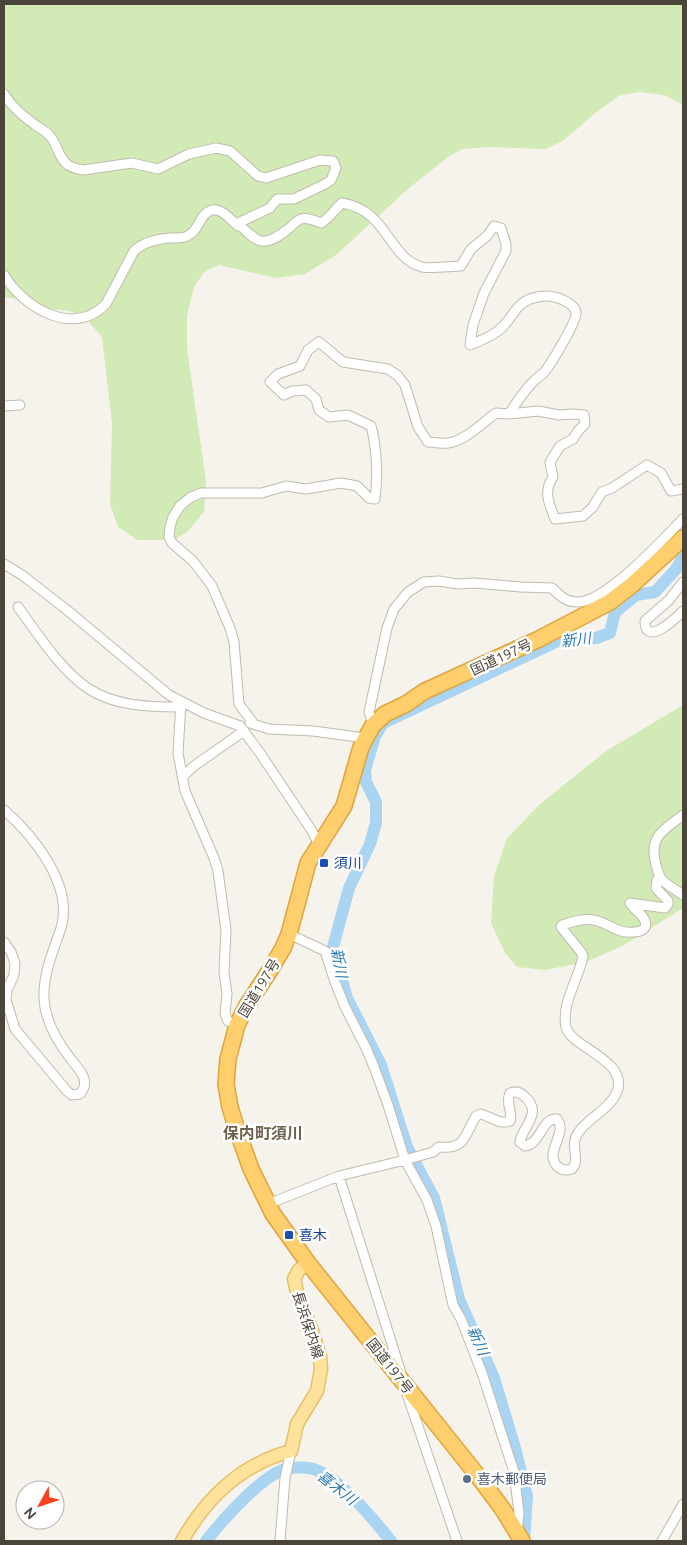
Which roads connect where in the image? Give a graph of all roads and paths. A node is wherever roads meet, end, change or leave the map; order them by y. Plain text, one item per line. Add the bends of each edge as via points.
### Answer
1 (4, 94) edge
2 (238, 223) junction
3 (4, 275) edge
4 (20, 405) dead end
5 (4, 406) edge
6 (509, 414) junction
7 (683, 489) edge
8 (683, 519) edge
9 (683, 538) edge
10 (4, 564) edge
11 (683, 582) edge
12 (18, 607) dead end
13 (683, 611) edge
14 (180, 705) junction
15 (254, 724) junction
16 (242, 728) junction
17 (369, 732) junction
18 (182, 776) junction
19 (4, 810) edge
20 (683, 815) edge
21 (320, 847) junction
22 (662, 881) junction
23 (683, 896) edge
24 (289, 934) junction
25 (4, 942) edge
26 (236, 1025) junction
27 (405, 1160) junction
28 (339, 1176) junction
29 (268, 1204) junction
30 (308, 1263) junction
31 (402, 1382) junction
32 (290, 1453) junction
33 (683, 1504) edge
34 (519, 1537) edge
35 (182, 1541) edge
36 (280, 1541) edge
37 (457, 1541) edge
38 (662, 1541) edge

1 - 2 street via 23,116 50,135 68,166 83,170 120,163 158,168 189,154 216,148 230,151 258,176 266,178 320,160 334,164 335,173 325,184 294,199 277,199 270,208
2 - 3 street via 238,226 214,210 207,212 190,235 140,245 106,304 86,317 54,317 44,313 19,296
2 - 6 street via 253,238 267,241 301,219 321,223 342,202 355,205 369,213 412,264 424,268 461,266 494,226 501,228 506,251 484,293 473,324 470,345 505,325 517,308 530,299 558,297 576,310 567,335 545,373 525,390
4 - 5 street
6 - 7 street via 538,411 584,415 585,424 573,440 560,446 550,462 553,477 548,484 548,502 555,519 583,516 602,492 647,465 661,473 671,491
6 - 15 street via 496,413 452,442 428,442 418,427 406,385 397,376 388,369 343,362 319,342 308,350 300,366 278,374 270,382 284,395 306,390 316,399 319,410 329,417 348,415 371,426 377,482 375,499 369,498 357,486 342,483 306,489 286,486 262,493 201,493 180,506 173,517 169,537 172,543 193,561 212,586 230,628 239,704
8 - 17 street via 632,570 587,601 564,600 552,588 439,581 424,582 408,592 394,609 386,628 369,712
9 - 17 highway, 国道197号 via 610,602 539,639 425,691 385,714
10 - 14 street via 52,599
11 - 13 street via 669,600 645,621 645,626 653,632 663,629
12 - 14 street via 62,664 90,690 134,705
14 - 16 street
14 - 18 street via 178,753
15 - 16 street via 245,723
15 - 17 street via 269,729
16 - 18 street
16 - 21 street
17 - 21 highway, 国道197号 via 344,806
18 - 26 street via 218,872 226,930 225,1014 228,1021
19 - 25 street via 34,842 53,871 62,893 64,912 48,965 44,998 55,1033 83,1077 84,1089 80,1094 72,1095 67,1091 15,1029 6,1000 15,963
20 - 22 street via 662,831 654,846 653,855
21 - 24 highway, 国道197号 via 308,863
22 - 23 street
22 - 27 street via 657,880 656,888 668,900 665,908 630,903 645,919 645,928 641,930 620,931 584,919 561,927 582,956 565,1025 572,1037 603,1058 618,1080 616,1094 576,1136 574,1148 577,1158 572,1169 558,1167 553,1159 560,1131 557,1119 548,1121 531,1144 525,1146 520,1142 531,1121 533,1109 518,1092 510,1093 508,1097 512,1114 510,1121 504,1123 482,1114 476,1116 465,1140 459,1144 439,1147 433,1152
24 - 26 highway, 国道197号
24 - 27 street via 325,951 338,990 384,1095
26 - 29 highway, 国道197号 via 226,1084 230,1107 251,1168
27 - 28 street
27 - 34 street via 427,1200 453,1304 482,1373 514,1472
28 - 29 street
28 - 31 street
29 - 30 highway, 国道197号
30 - 31 highway, 国道197号
30 - 32 main road, 長浜保内線 via 294,1279 320,1356 321,1369 317,1391 297,1424
31 - 34 highway, 国道197号 via 474,1471
31 - 37 street
32 - 35 main road via 261,1462 222,1488
32 - 36 street
33 - 38 street

